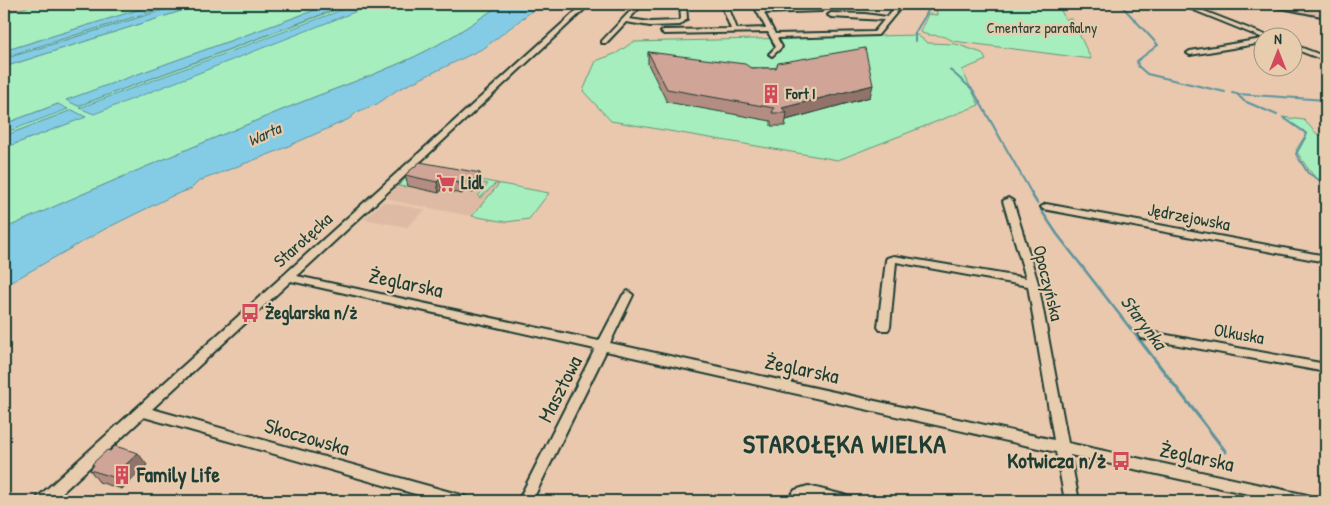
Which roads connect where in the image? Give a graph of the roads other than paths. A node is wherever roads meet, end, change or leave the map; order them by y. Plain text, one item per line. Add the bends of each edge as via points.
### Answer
1 (587, 4) edge
2 (640, 4) edge
3 (683, 4) edge
4 (724, 4) edge
5 (756, 4) edge
6 (894, 4) edge
7 (1182, 4) edge
8 (821, 9) dead end
9 (760, 11) junction
10 (831, 15) dead end
11 (625, 20) junction
12 (889, 20) junction
13 (680, 23) junction
14 (735, 31) junction
15 (1252, 31) edge
16 (664, 32) dead end
17 (685, 32) junction
18 (772, 33) junction
19 (604, 42) dead end
20 (1252, 42) edge
21 (1302, 50) edge
22 (1190, 53) dead end
23 (772, 54) dead end
24 (1326, 59) edge
25 (1008, 201) dead end
26 (1046, 207) dead end
27 (1326, 259) edge
28 (288, 278) junction
29 (1033, 283) junction
30 (628, 295) dead end
31 (884, 327) dead end
32 (1145, 335) dead end
33 (604, 346) junction
34 (1326, 368) edge
35 (142, 411) junction
36 (1064, 448) junction
37 (43, 501) edge
38 (461, 501) edge
39 (525, 501) edge
40 (794, 501) edge
41 (844, 501) edge
42 (1072, 501) edge
43 (1307, 501) edge

1 - 28 street, Starołęcka
2 - 11 street
3 - 13 street via 684,19
4 - 14 street
5 - 9 street
6 - 12 street via 898,7
7 - 15 street
8 - 9 street
9 - 18 street
10 - 12 street
11 - 13 street via 650,24
11 - 19 street
12 - 18 street via 876,34
13 - 17 street via 684,25
14 - 17 street
14 - 18 street
16 - 17 street
18 - 23 street via 779,47
20 - 22 street
21 - 24 street
25 - 29 street, Opoczyńska
26 - 27 street, Jędrzejowska
28 - 33 street, Żeglarska
28 - 35 street, Starołęcka
29 - 31 street via 894,259 891,260 887,287
29 - 36 street, Opoczyńska
30 - 33 street, Masztowa
32 - 34 street, Olkuska
33 - 36 street, Żeglarska
33 - 39 street, Masztowa
35 - 37 street, Starołęcka
35 - 38 street, Skoczowska
36 - 42 street, Opoczyńska
36 - 43 street, Żeglarska
40 - 41 street via 800,494 808,492

